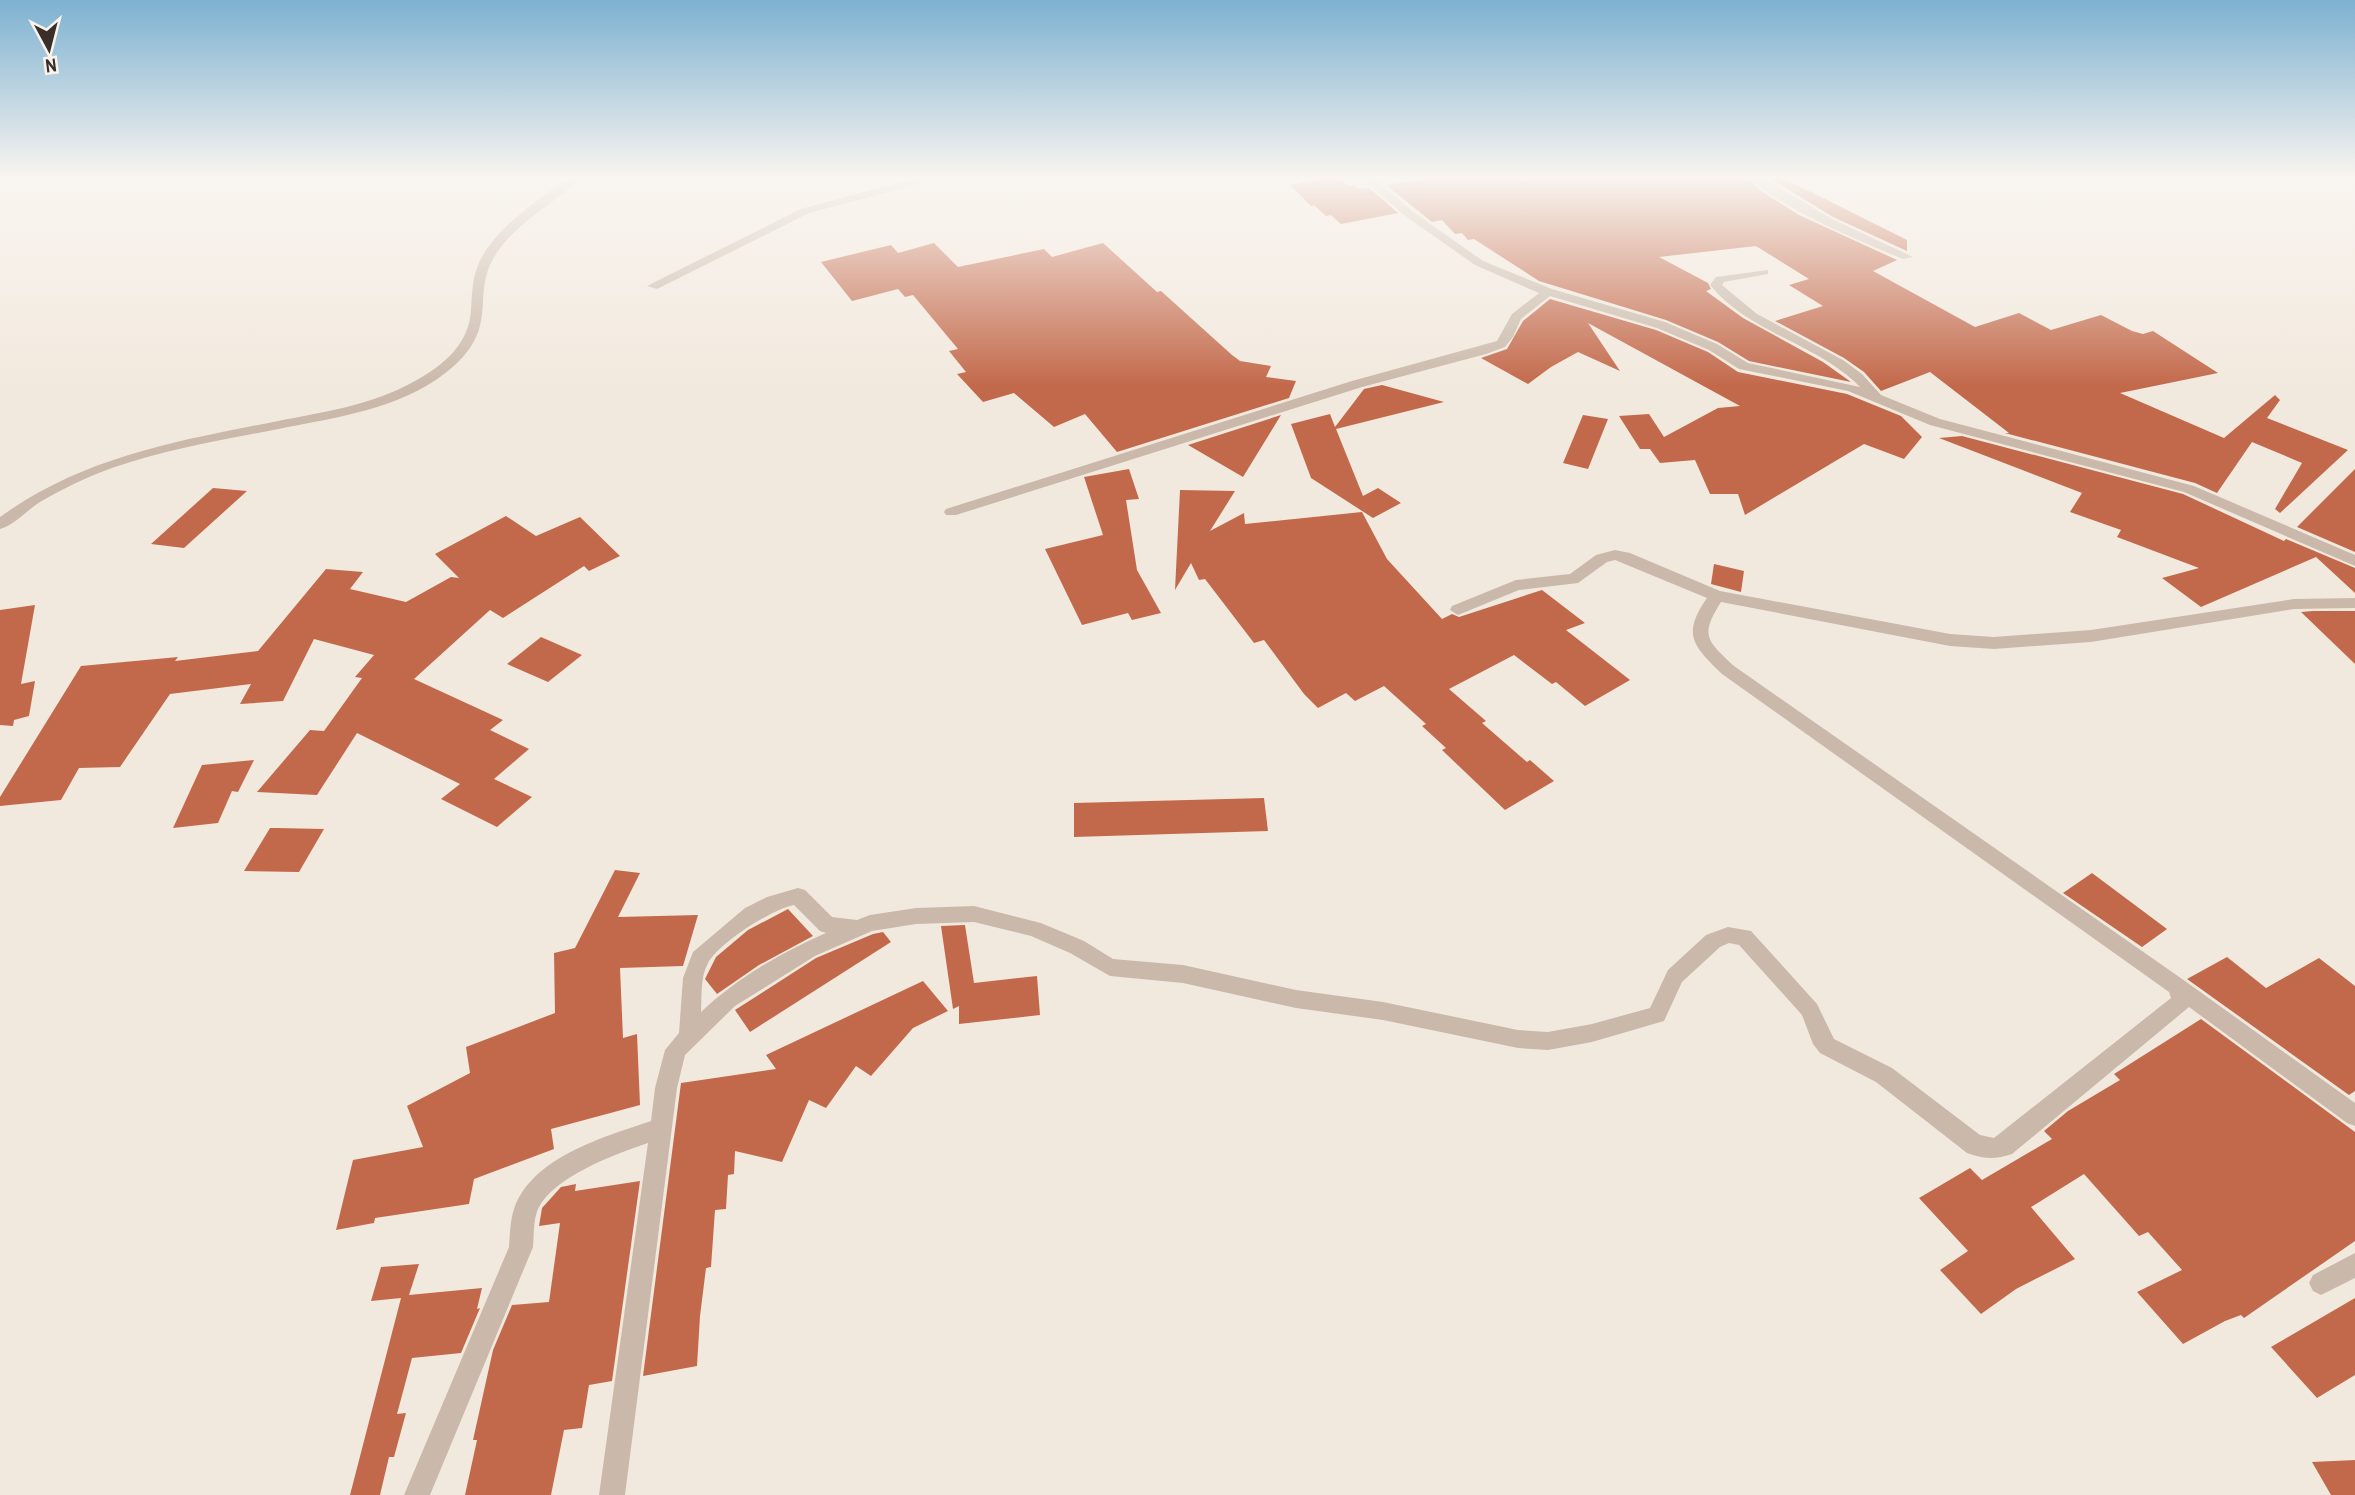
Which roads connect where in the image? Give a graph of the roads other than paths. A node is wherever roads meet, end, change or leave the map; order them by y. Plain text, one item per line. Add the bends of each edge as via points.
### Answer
1 (499, 246) edge
2 (735, 246) edge
3 (1455, 246) edge
4 (1881, 246) edge
5 (1908, 257) dead end
6 (1764, 272) dead end
7 (653, 286) dead end
8 (1548, 292) junction
9 (1877, 396) junction
10 (951, 512) dead end
11 (0, 524) edge
12 (2355, 561) edge
13 (1716, 596) junction
14 (2355, 603) edge
15 (1458, 610) dead end
16 (860, 928) junction
17 (2178, 986) junction
18 (690, 1037) junction
19 (2355, 1116) edge
20 (661, 1128) junction
21 (2355, 1265) edge
22 (2321, 1283) dead end
23 (417, 1495) edge
24 (612, 1495) edge

1 - 11 street via 486,259 478,282 475,326 465,348 433,376 390,399 354,409 120,460 75,476
2 - 7 street
3 - 8 street via 1479,263
4 - 5 street
6 - 9 street via 1720,279 1716,285 1744,312 1840,364
8 - 9 street via 1661,325 1744,366
8 - 10 street via 1522,310 1507,327 1501,344 1357,384
9 - 12 street via 1936,422 2189,489
13 - 14 street via 1950,640 1994,643 2091,636 2275,606
13 - 15 street via 1616,554 1598,559 1573,579 1516,585
13 - 17 street via 1700,621 1699,632 1728,670
16 - 17 street via 916,916 974,914 1034,929 1110,967 1183,974 1518,1040 1548,1041 1657,1015 1675,976 1713,941 1728,935 1744,937 1810,1010 1827,1046 1884,1075 1975,1145 1994,1149 2004,1146 2182,1002
16 - 18 street via 808,950 728,1000
16 - 18 street via 827,925 798,896 761,908 699,958
17 - 19 street
18 - 20 street via 676,1050
20 - 23 street via 610,1146 568,1168 537,1190 525,1208 521,1247
20 - 24 street
21 - 22 street

